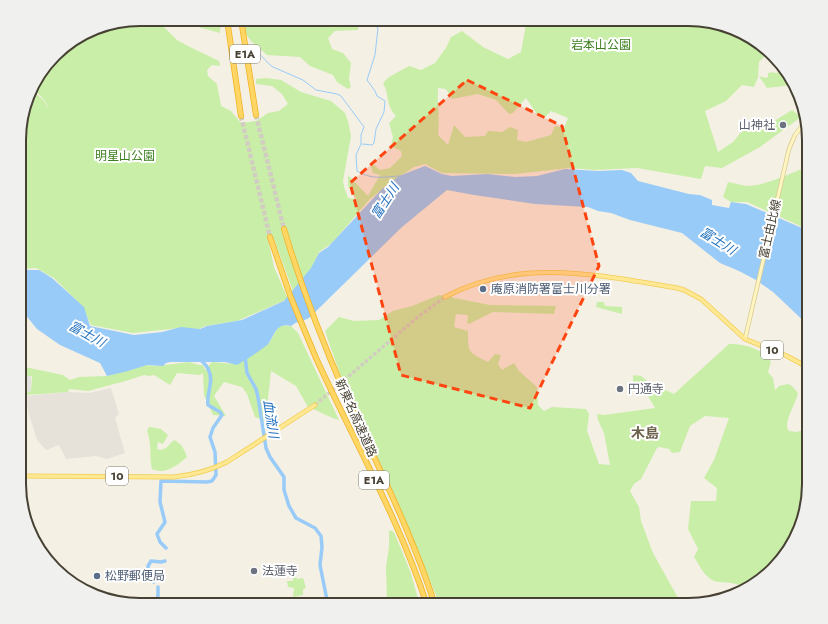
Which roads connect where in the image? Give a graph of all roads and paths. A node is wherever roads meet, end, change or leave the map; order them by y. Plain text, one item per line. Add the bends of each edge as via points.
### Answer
1 (228, 26) edge
2 (242, 26) edge
3 (256, 115) tunnel mouth
4 (241, 116) tunnel mouth
5 (801, 127) edge
6 (284, 229) tunnel mouth
7 (270, 237) tunnel mouth
8 (445, 297) tunnel mouth
9 (745, 340) junction
10 (802, 364) edge
11 (315, 405) tunnel mouth
12 (26, 476) edge
13 (424, 598) edge
14 (433, 598) edge

1 - 4 highway, E1A
2 - 3 highway, E1A
5 - 9 main road, 富士由比線 via 789,149
6 - 14 highway, 新東名高速道路 / E1A via 322,338 401,516
7 - 13 highway, 新東名高速道路 / E1A, bridge via 310,345 391,516
8 - 9 main road, 10 via 465,287 508,275 535,272 577,273 684,290 701,299
9 - 10 main road, 10
11 - 12 main road, 10 via 215,468 197,474 174,477

